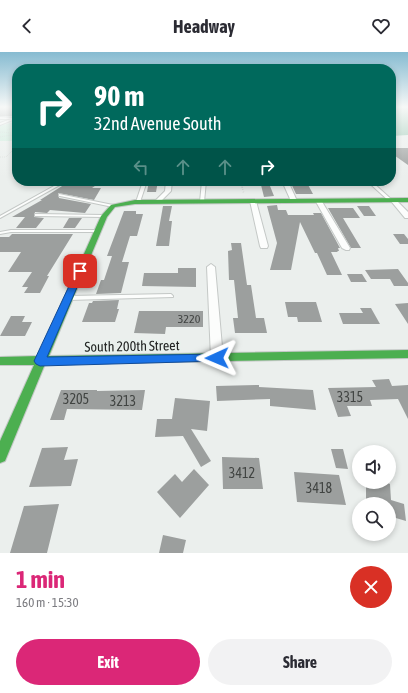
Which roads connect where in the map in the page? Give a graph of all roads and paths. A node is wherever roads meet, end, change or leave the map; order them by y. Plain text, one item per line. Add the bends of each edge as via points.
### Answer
1 (0, 132) edge
2 (12, 133) edge
3 (12, 135) edge
4 (0, 137) edge
5 (12, 151) edge
6 (0, 157) edge
7 (56, 186) edge
8 (143, 186) edge
9 (168, 186) edge
10 (204, 186) edge
11 (242, 186) edge
12 (287, 186) edge
13 (375, 186) edge
14 (168, 191) junction
15 (60, 195) dead end
16 (318, 200) junction
17 (391, 200) junction
18 (408, 200) edge
19 (248, 201) junction
20 (294, 201) junction
21 (138, 202) junction
22 (157, 202) junction
23 (175, 202) junction
24 (202, 202) junction
25 (113, 206) junction
26 (1, 215) edge
27 (36, 215) dead end
28 (104, 216) junction
29 (408, 216) edge
30 (98, 231) junction
31 (0, 233) edge
32 (264, 246) dead end
33 (346, 248) dead end
34 (211, 267) dead end
35 (171, 296) dead end
36 (68, 298) junction
37 (408, 354) edge
38 (217, 358) junction
39 (0, 361) edge
40 (40, 361) junction
41 (0, 456) edge

1 - 2 path
3 - 4 path
5 - 6 path via 6,157
7 - 26 lane
8 - 21 lane
9 - 14 street
10 - 24 lane
11 - 19 path
12 - 20 street
13 - 17 lane
14 - 22 street
14 - 23 street
15 - 25 lane
16 - 17 street
16 - 20 street
16 - 33 street
17 - 18 street
17 - 29 street
19 - 20 street
19 - 24 street
19 - 32 street
21 - 22 street
21 - 25 street
22 - 23 street
23 - 24 street
25 - 28 street
27 - 28 lane
28 - 30 street
30 - 31 lane
30 - 36 street
34 - 38 street
35 - 36 lane
36 - 40 street
37 - 38 street, South 200th Street
38 - 40 street, South 200th Street
39 - 40 street, South 200th Street
40 - 41 street

